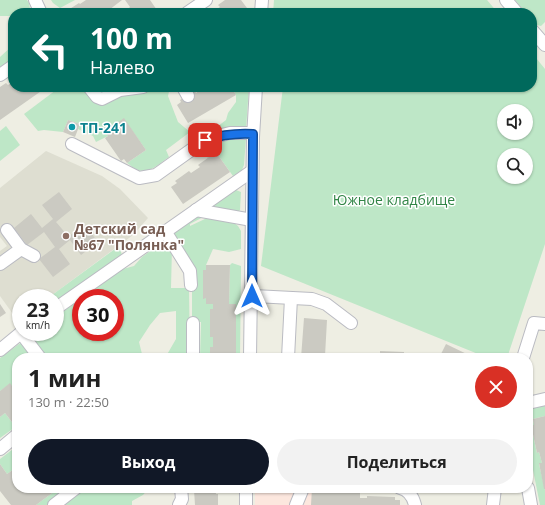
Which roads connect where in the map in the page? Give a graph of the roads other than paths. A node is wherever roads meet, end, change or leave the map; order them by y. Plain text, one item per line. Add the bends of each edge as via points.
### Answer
1 (206, 0) edge
2 (506, 0) edge
3 (194, 8) edge
4 (513, 8) edge
5 (538, 30) edge
6 (545, 45) edge
7 (93, 92) edge
8 (116, 92) edge
9 (256, 92) edge
10 (253, 134) junction
11 (72, 144) dead end
12 (252, 171) junction
13 (196, 210) junction
14 (252, 220) junction
15 (7, 230) dead end
16 (164, 231) junction
17 (21, 249) junction
18 (34, 256) dead end
19 (0, 264) edge
20 (190, 285) dead end
21 (252, 296) junction
22 (291, 298) junction
23 (64, 303) edge
24 (193, 323) dead end
25 (351, 323) dead end
26 (540, 323) edge
27 (12, 340) edge
28 (28, 341) edge
29 (0, 350) edge
30 (37, 353) edge
31 (193, 353) edge
32 (250, 353) edge
33 (288, 353) edge
34 (525, 353) edge
35 (545, 399) edge
36 (533, 402) edge
37 (12, 439) edge
38 (0, 449) edge
39 (70, 493) edge
40 (181, 493) edge
41 (246, 493) edge
42 (301, 493) edge
43 (409, 493) edge
44 (494, 493) edge
45 (529, 493) edge
46 (54, 505) edge
47 (180, 505) edge
48 (246, 505) edge
49 (296, 505) edge
50 (415, 505) edge
51 (493, 505) edge
52 (531, 505) edge

1 - 3 street
2 - 4 street
5 - 6 street
7 - 8 street via 102,99
9 - 10 street
10 - 11 street via 230,133 205,140 156,175 140,178
10 - 12 street
12 - 13 street
12 - 14 street
13 - 14 street
13 - 16 street
14 - 21 street
15 - 17 street
16 - 20 street via 190,271
16 - 23 street
17 - 18 street
17 - 19 street
21 - 22 street
21 - 32 street
22 - 25 street via 312,299 326,304
22 - 33 street
24 - 31 street
26 - 34 street
27 - 29 street
28 - 30 street
35 - 36 street
37 - 38 street
39 - 46 street
40 - 47 street
41 - 48 street
42 - 49 street
43 - 50 street
44 - 51 street
45 - 52 street

